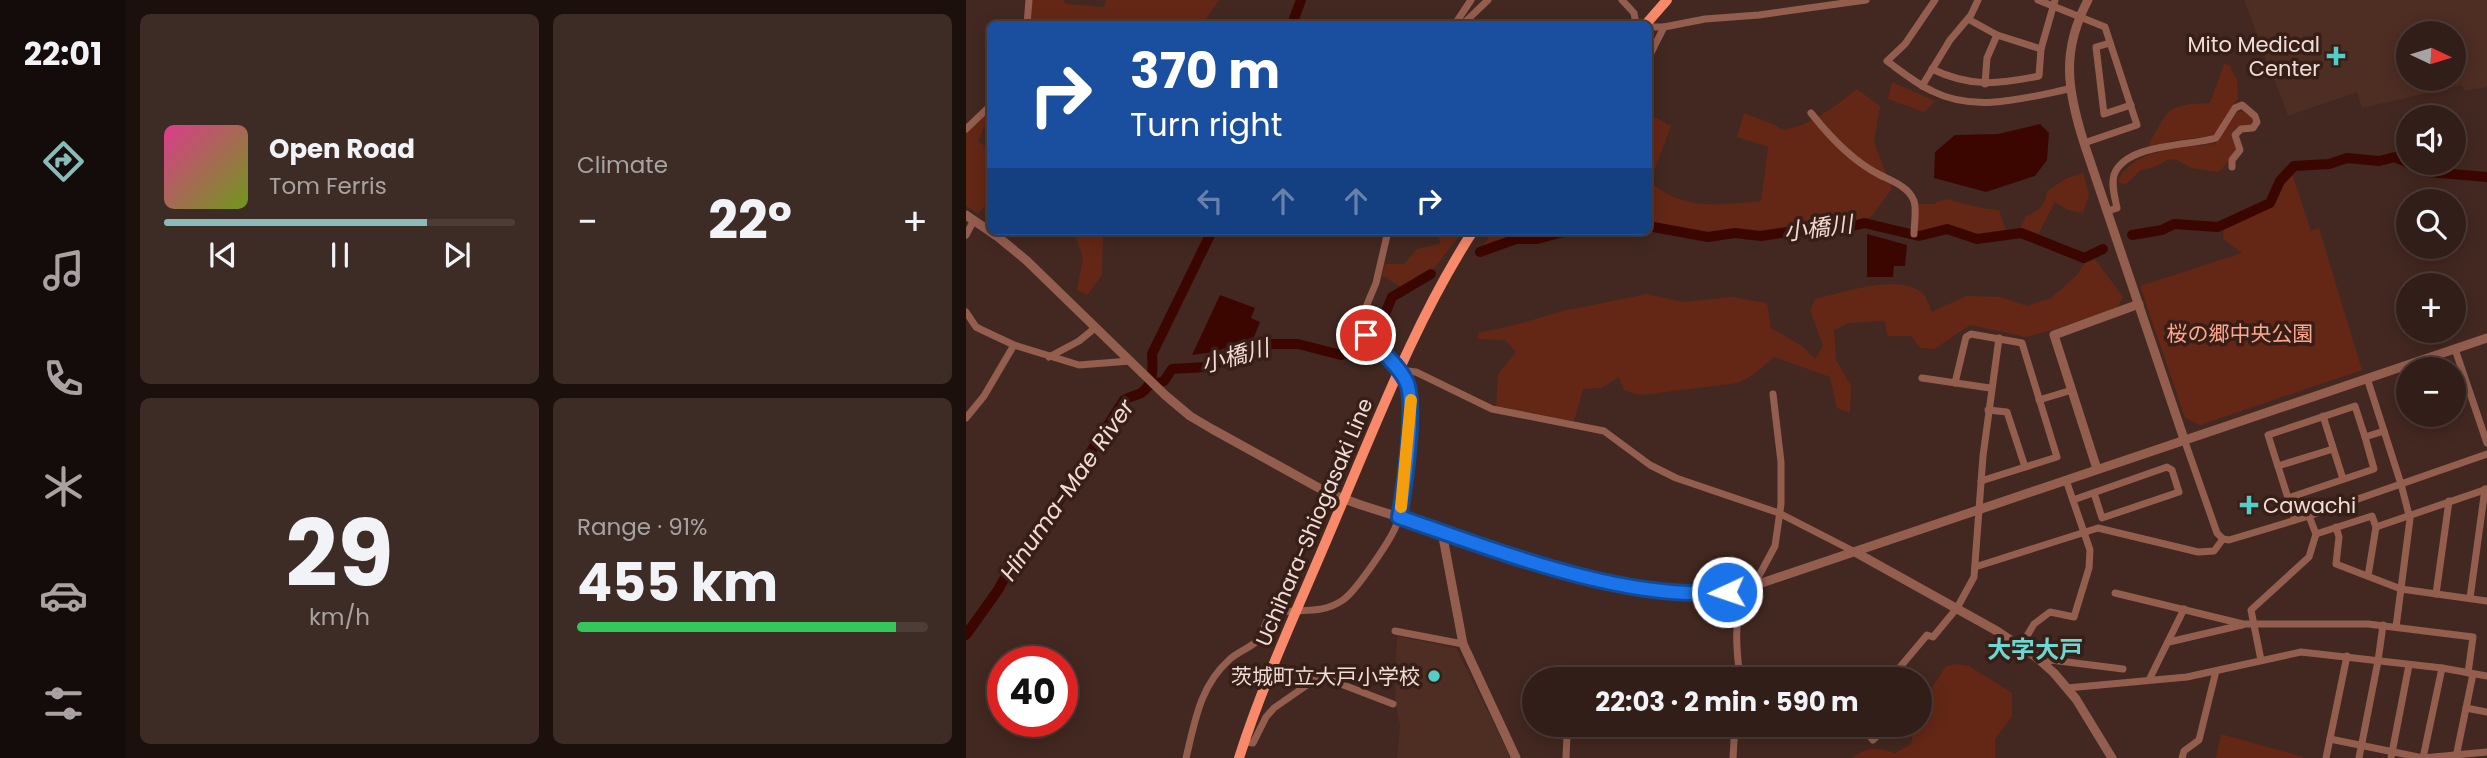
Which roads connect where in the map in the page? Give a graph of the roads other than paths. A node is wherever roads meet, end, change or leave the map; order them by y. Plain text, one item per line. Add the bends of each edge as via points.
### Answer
1 (1029, 0) edge
2 (1471, 0) edge
3 (1489, 0) edge
4 (1622, 0) edge
5 (1667, 0) edge
6 (1935, 0) edge
7 (1978, 0) edge
8 (2038, 0) edge
9 (2088, 0) edge
10 (1862, 1) edge
11 (2054, 3) edge
12 (2079, 17) junction
13 (1968, 19) junction
14 (1027, 21) edge
15 (1457, 21) edge
16 (1466, 21) edge
17 (1635, 21) edge
18 (1651, 21) edge
19 (1652, 26) edge
20 (1664, 27) junction
21 (1997, 35) junction
22 (2110, 43) junction
23 (2041, 49) junction
24 (1652, 51) edge
25 (1932, 69) junction
26 (1985, 84) junction
27 (1922, 86) junction
28 (2070, 89) junction
29 (2131, 105) junction
30 (987, 109) edge
31 (1811, 113) dead end
32 (966, 129) edge
33 (2084, 143) junction
34 (2232, 167) dead end
35 (2108, 211) junction
36 (970, 217) edge
37 (987, 230) edge
38 (1914, 234) dead end
39 (966, 235) edge
40 (993, 235) edge
41 (1387, 235) edge
42 (1471, 235) edge
43 (2139, 304) junction
44 (966, 312) edge
45 (1095, 328) junction
46 (1999, 338) junction
47 (2487, 338) edge
48 (1014, 345) junction
49 (2455, 349) junction
50 (1049, 357) junction
51 (1132, 363) junction
52 (1400, 370) junction
53 (1922, 378) dead end
54 (2367, 378) junction
55 (1955, 383) junction
56 (1990, 388) junction
57 (2072, 390) junction
58 (1773, 394) dead end
59 (2039, 400) junction
60 (1988, 410) junction
61 (2323, 416) junction
62 (966, 418) edge
63 (2384, 431) junction
64 (2365, 438) junction
65 (2183, 439) junction
66 (2487, 443) edge
67 (2333, 449) junction
68 (2487, 454) edge
69 (2278, 466) junction
70 (2025, 467) junction
71 (2097, 469) junction
72 (2343, 479) junction
73 (2066, 480) junction
74 (1981, 481) junction
75 (2401, 484) junction
76 (2486, 489) edge
77 (2094, 493) junction
78 (2288, 498) junction
79 (1344, 499) junction
80 (2073, 500) junction
81 (2449, 501) junction
82 (1979, 510) junction
83 (1779, 513) junction
84 (2409, 514) junction
85 (2309, 516) junction
86 (1399, 517) junction
87 (2295, 520) junction
88 (2336, 527) junction
89 (2376, 527) junction
90 (1442, 532) junction
91 (2084, 532) junction
92 (2316, 534) junction
93 (2223, 538) junction
94 (1855, 552) junction
95 (1975, 567) junction
96 (2368, 576) junction
97 (1751, 586) junction
98 (2401, 589) junction
99 (2115, 593) dead end
100 (2436, 594) junction
101 (2470, 598) junction
102 (2487, 601) edge
103 (1957, 608) junction
104 (2184, 609) junction
105 (1297, 612) junction
106 (2243, 624) junction
107 (2254, 625) junction
108 (2383, 625) junction
109 (2396, 627) junction
110 (1395, 631) dead end
111 (2169, 642) junction
112 (1463, 644) junction
113 (2021, 646) junction
114 (2347, 656) junction
115 (2262, 660) junction
116 (2378, 661) junction
117 (2409, 664) junction
118 (2045, 665) junction
119 (1739, 667) edge
120 (1902, 667) edge
121 (2441, 668) junction
122 (2123, 669) dead end
123 (2216, 670) junction
124 (2471, 673) junction
125 (2487, 676) edge
126 (2149, 680) junction
127 (2067, 688) junction
128 (1393, 704) dead end
129 (2466, 708) junction
130 (2487, 712) edge
131 (1567, 737) edge
132 (1734, 737) edge
133 (2330, 739) junction
134 (1245, 742) junction
135 (2361, 746) junction
136 (2487, 752) edge
137 (2391, 755) edge
138 (2456, 756) edge
139 (1186, 758) edge
140 (1239, 758) edge
141 (1516, 758) edge
142 (1566, 758) edge
143 (1733, 758) edge
144 (2112, 758) edge
145 (2182, 758) edge
146 (2326, 758) edge
147 (2359, 758) edge
148 (2423, 758) edge

1 - 14 street
2 - 15 street
3 - 16 street
4 - 17 street
5 - 18 main road
6 - 27 street via 1905,44 1887,61
7 - 13 street
8 - 11 street
9 - 12 street
10 - 20 street
11 - 12 street
11 - 23 street
12 - 22 street via 2105,27
12 - 28 street via 2070,50
13 - 21 street
13 - 25 street
19 - 20 street
20 - 24 street
21 - 23 street
21 - 26 street via 1987,58
22 - 29 street
22 - 29 street via 2096,47 2104,114
23 - 26 street via 2039,76
25 - 26 street
25 - 27 street
27 - 28 street via 1981,103
28 - 33 street
29 - 33 street via 2137,125
30 - 32 street
31 - 38 street via 1863,166 1900,184 1913,198
33 - 35 street
34 - 35 street via 2240,150 2236,132 2253,128 2257,122 2242,105 2235,108 2216,138 2141,153 2118,167 2113,183 2117,208
35 - 43 street
36 - 37 street
36 - 39 street
40 - 45 street via 1026,260
41 - 52 street via 1361,327
42 - 52 main road, Uchihara-Shiogasaki Line via 1438,289
43 - 57 street via 2054,335
43 - 65 street
44 - 48 street via 976,327
45 - 50 street
45 - 51 street
46 - 55 street via 1966,337
46 - 56 street
46 - 59 street via 2022,343
47 - 49 street
48 - 50 street
48 - 62 street
49 - 54 street
49 - 66 street
50 - 51 street via 1079,365
51 - 79 street via 1190,415
52 - 79 main road, Uchihara-Shiogasaki Line
52 - 83 street via 1416,372 1492,409 1604,431 1676,478
52 - 86 street via 1409,387 1411,415
53 - 55 street
54 - 63 street
54 - 65 street
55 - 56 street
56 - 60 street
57 - 59 street
57 - 71 street
58 - 83 street via 1781,462
59 - 70 street via 2057,457
60 - 70 street via 2007,412
60 - 74 street
61 - 64 street via 2355,406
61 - 67 street
61 - 69 street via 2268,435
63 - 64 street
63 - 75 street
64 - 72 street via 2374,468
65 - 71 street
65 - 93 street via 2217,533
67 - 69 street
67 - 72 street
68 - 75 street
69 - 78 street
70 - 74 street
71 - 73 street
72 - 78 street
73 - 80 street
73 - 82 street
74 - 82 street
75 - 84 street
75 - 85 street
76 - 81 street
76 - 101 street
77 - 77 street via 2167,467 2179,492 2102,518
77 - 80 street
78 - 87 street
79 - 86 street
79 - 105 main road, Uchihara-Shiogasaki Line
80 - 91 street
81 - 84 street
81 - 100 street
82 - 94 street
82 - 95 street
83 - 94 street
83 - 97 street via 1775,546
84 - 89 street
84 - 98 street
85 - 87 street
85 - 92 street
86 - 90 street
86 - 105 street via 1350,595 1326,609
87 - 93 street
88 - 89 street via 2372,516
88 - 92 street
88 - 96 street via 2336,564
89 - 96 street
90 - 97 street via 1597,580 1687,594
90 - 112 street
91 - 93 street via 2098,528 2198,552 2214,551
91 - 95 street
91 - 113 street via 2089,568 2074,617 2050,612 2034,624
92 - 107 street via 2309,557 2251,610
94 - 97 street
94 - 103 street
95 - 103 street
96 - 98 street
97 - 119 street via 1735,634
98 - 100 street
98 - 109 street
99 - 104 street
100 - 101 street
101 - 102 street
103 - 113 street
103 - 120 street
104 - 106 street
104 - 111 street
105 - 134 main road, Uchihara-Shiogasaki Line
105 - 139 street via 1272,614 1260,638 1231,658 1210,681
106 - 107 street
106 - 111 street
107 - 108 street
107 - 115 street
108 - 109 street
108 - 116 street
109 - 124 street via 2473,637
110 - 112 street
111 - 126 street
112 - 141 street
113 - 118 street
114 - 115 street via 2301,652
114 - 116 street
114 - 133 street
115 - 123 street
116 - 117 street
116 - 135 street
117 - 121 street
117 - 137 street
118 - 122 street via 2051,660
118 - 127 street
121 - 124 street
121 - 148 street
123 - 126 street
123 - 145 street via 2199,740
124 - 125 street
124 - 129 street
126 - 127 street
127 - 144 street
128 - 134 street via 1320,676 1274,708 1253,743
129 - 130 street
129 - 138 street
131 - 142 street
132 - 143 street
133 - 135 street
133 - 146 street
134 - 140 main road, Uchihara-Shiogasaki Line
135 - 137 street
135 - 147 street
136 - 138 street
137 - 148 street
138 - 148 street

